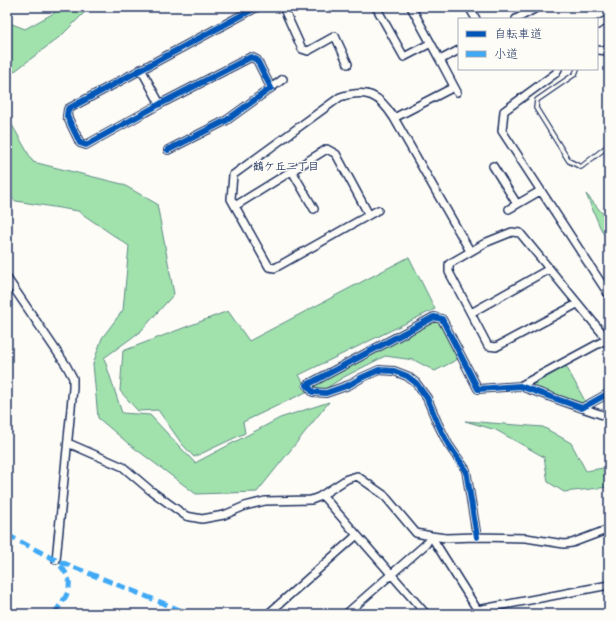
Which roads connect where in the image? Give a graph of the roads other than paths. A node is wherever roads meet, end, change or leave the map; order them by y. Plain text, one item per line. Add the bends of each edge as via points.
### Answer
1 (257, 7) edge
2 (283, 7) edge
3 (376, 7) edge
4 (411, 7) edge
5 (469, 7) edge
6 (538, 7) edge
7 (527, 10) edge
8 (475, 18) edge
9 (517, 18) edge
10 (609, 19) edge
11 (598, 24) edge
12 (431, 43) junction
13 (598, 50) edge
14 (458, 51) edge
15 (609, 51) edge
16 (440, 60) junction
17 (348, 64) dead end
18 (141, 69) junction
19 (558, 70) edge
20 (577, 70) edge
21 (283, 79) dead end
22 (270, 88) junction
23 (160, 104) junction
24 (394, 118) junction
25 (609, 145) edge
26 (168, 150) dead end
27 (493, 166) dead end
28 (292, 171) junction
29 (540, 191) junction
30 (517, 204) junction
31 (235, 206) junction
32 (314, 209) dead end
33 (508, 209) dead end
34 (378, 210) dead end
35 (369, 215) junction
36 (470, 251) junction
37 (549, 269) junction
38 (7, 278) edge
39 (609, 295) edge
40 (577, 304) junction
41 (470, 313) junction
42 (608, 338) edge
43 (520, 386) junction
44 (609, 393) edge
45 (582, 408) junction
46 (609, 417) edge
47 (68, 443) junction
48 (322, 495) junction
49 (609, 529) edge
50 (357, 535) junction
51 (431, 536) junction
52 (477, 537) junction
53 (56, 560) dead end
54 (391, 574) junction
55 (609, 585) edge
56 (479, 612) edge
57 (422, 613) edge
58 (268, 614) edge
59 (346, 614) edge

1 - 18 street
2 - 17 street via 302,49 308,51 335,36
3 - 12 street via 404,57
4 - 12 street
5 - 8 street
6 - 7 street
7 - 9 street
10 - 11 street
12 - 16 street
13 - 15 street
14 - 16 street
16 - 24 street via 455,89
18 - 23 street
18 - 23 street via 68,109 66,116 80,142 86,145
19 - 29 street via 504,111 503,117 502,131
20 - 25 lane via 575,74 537,100 536,108 569,162 580,167
21 - 22 street
22 - 23 street via 257,60 251,57
22 - 26 street via 227,120
24 - 31 street via 380,99 367,94 353,93 340,98 233,174 231,199
24 - 36 street
27 - 30 street
28 - 31 street
28 - 32 street
28 - 35 street via 327,149 336,154
29 - 30 street
29 - 39 street
30 - 33 street
31 - 35 street via 269,267 275,268
34 - 35 street
36 - 37 street via 512,232 520,233
36 - 41 street via 449,264 449,272
37 - 40 street
37 - 41 street
38 - 47 street via 71,372 73,378
40 - 41 street via 496,347 488,346
40 - 42 street
42 - 43 street
43 - 45 street
43 - 52 street via 478,389 442,319 434,317 307,385 314,392 326,393 379,370 394,371 416,383 428,398 448,444 466,470
44 - 45 street
45 - 46 street
47 - 48 street via 123,467 186,516 202,519 245,506 265,502 311,500
47 - 53 street
48 - 50 street
48 - 51 street via 347,479 357,476 384,495 416,533
49 - 52 street via 572,544 526,538
50 - 54 street
50 - 58 street
51 - 52 street
51 - 54 street via 426,544
51 - 56 street
54 - 57 street
54 - 59 street
55 - 56 street

